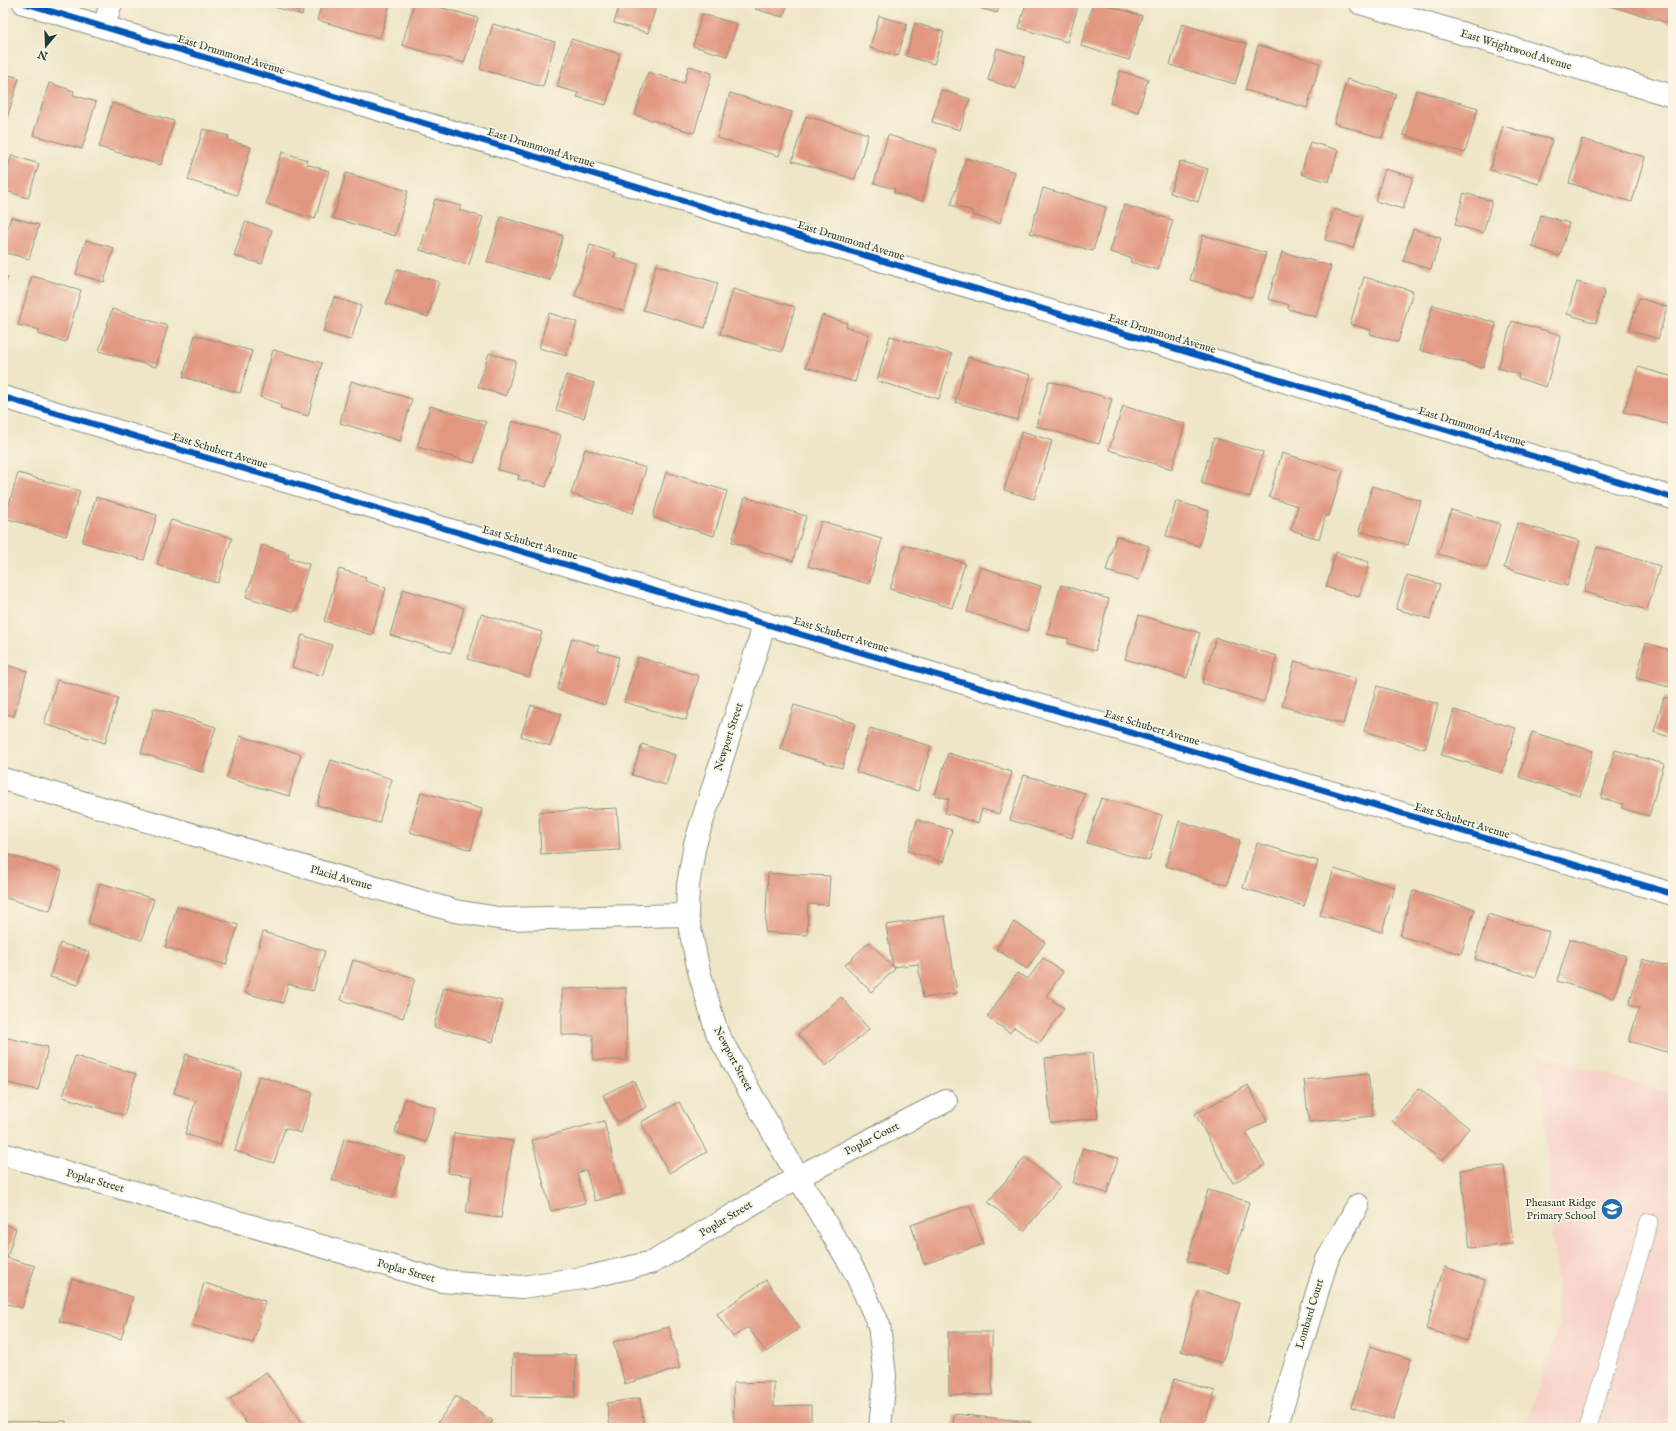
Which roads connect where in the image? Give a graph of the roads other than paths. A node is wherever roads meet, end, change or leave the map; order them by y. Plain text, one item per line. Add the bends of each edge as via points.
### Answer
1 (24, 3) edge
2 (111, 3) edge
3 (1360, 3) edge
4 (104, 27) junction
5 (1673, 96) edge
6 (3, 397) edge
7 (1673, 498) edge
8 (765, 623) junction
9 (3, 779) edge
10 (1673, 894) edge
11 (687, 915) junction
12 (946, 1101) dead end
13 (3, 1154) edge
14 (798, 1177) junction
15 (1358, 1205) dead end
16 (1649, 1222) dead end
17 (880, 1428) edge
18 (1276, 1428) edge
19 (1588, 1428) edge

1 - 4 street, East Drummond Avenue
2 - 4 street
3 - 5 street, East Wrightwood Avenue
4 - 7 street, East Drummond Avenue
6 - 8 street, East Schubert Avenue
8 - 10 street, East Schubert Avenue
8 - 11 street, Newport Street via 695,844 688,884
9 - 11 street, Placid Avenue via 455,911 504,919
11 - 14 street, Newport Street via 699,971 717,1033
12 - 14 street, Poplar Court
13 - 14 street, Poplar Street via 442,1281 522,1287 589,1277 654,1262
14 - 17 street, Newport Street via 855,1272 878,1325 885,1376
15 - 18 street, Lombard Court via 1326,1260
16 - 19 lane

